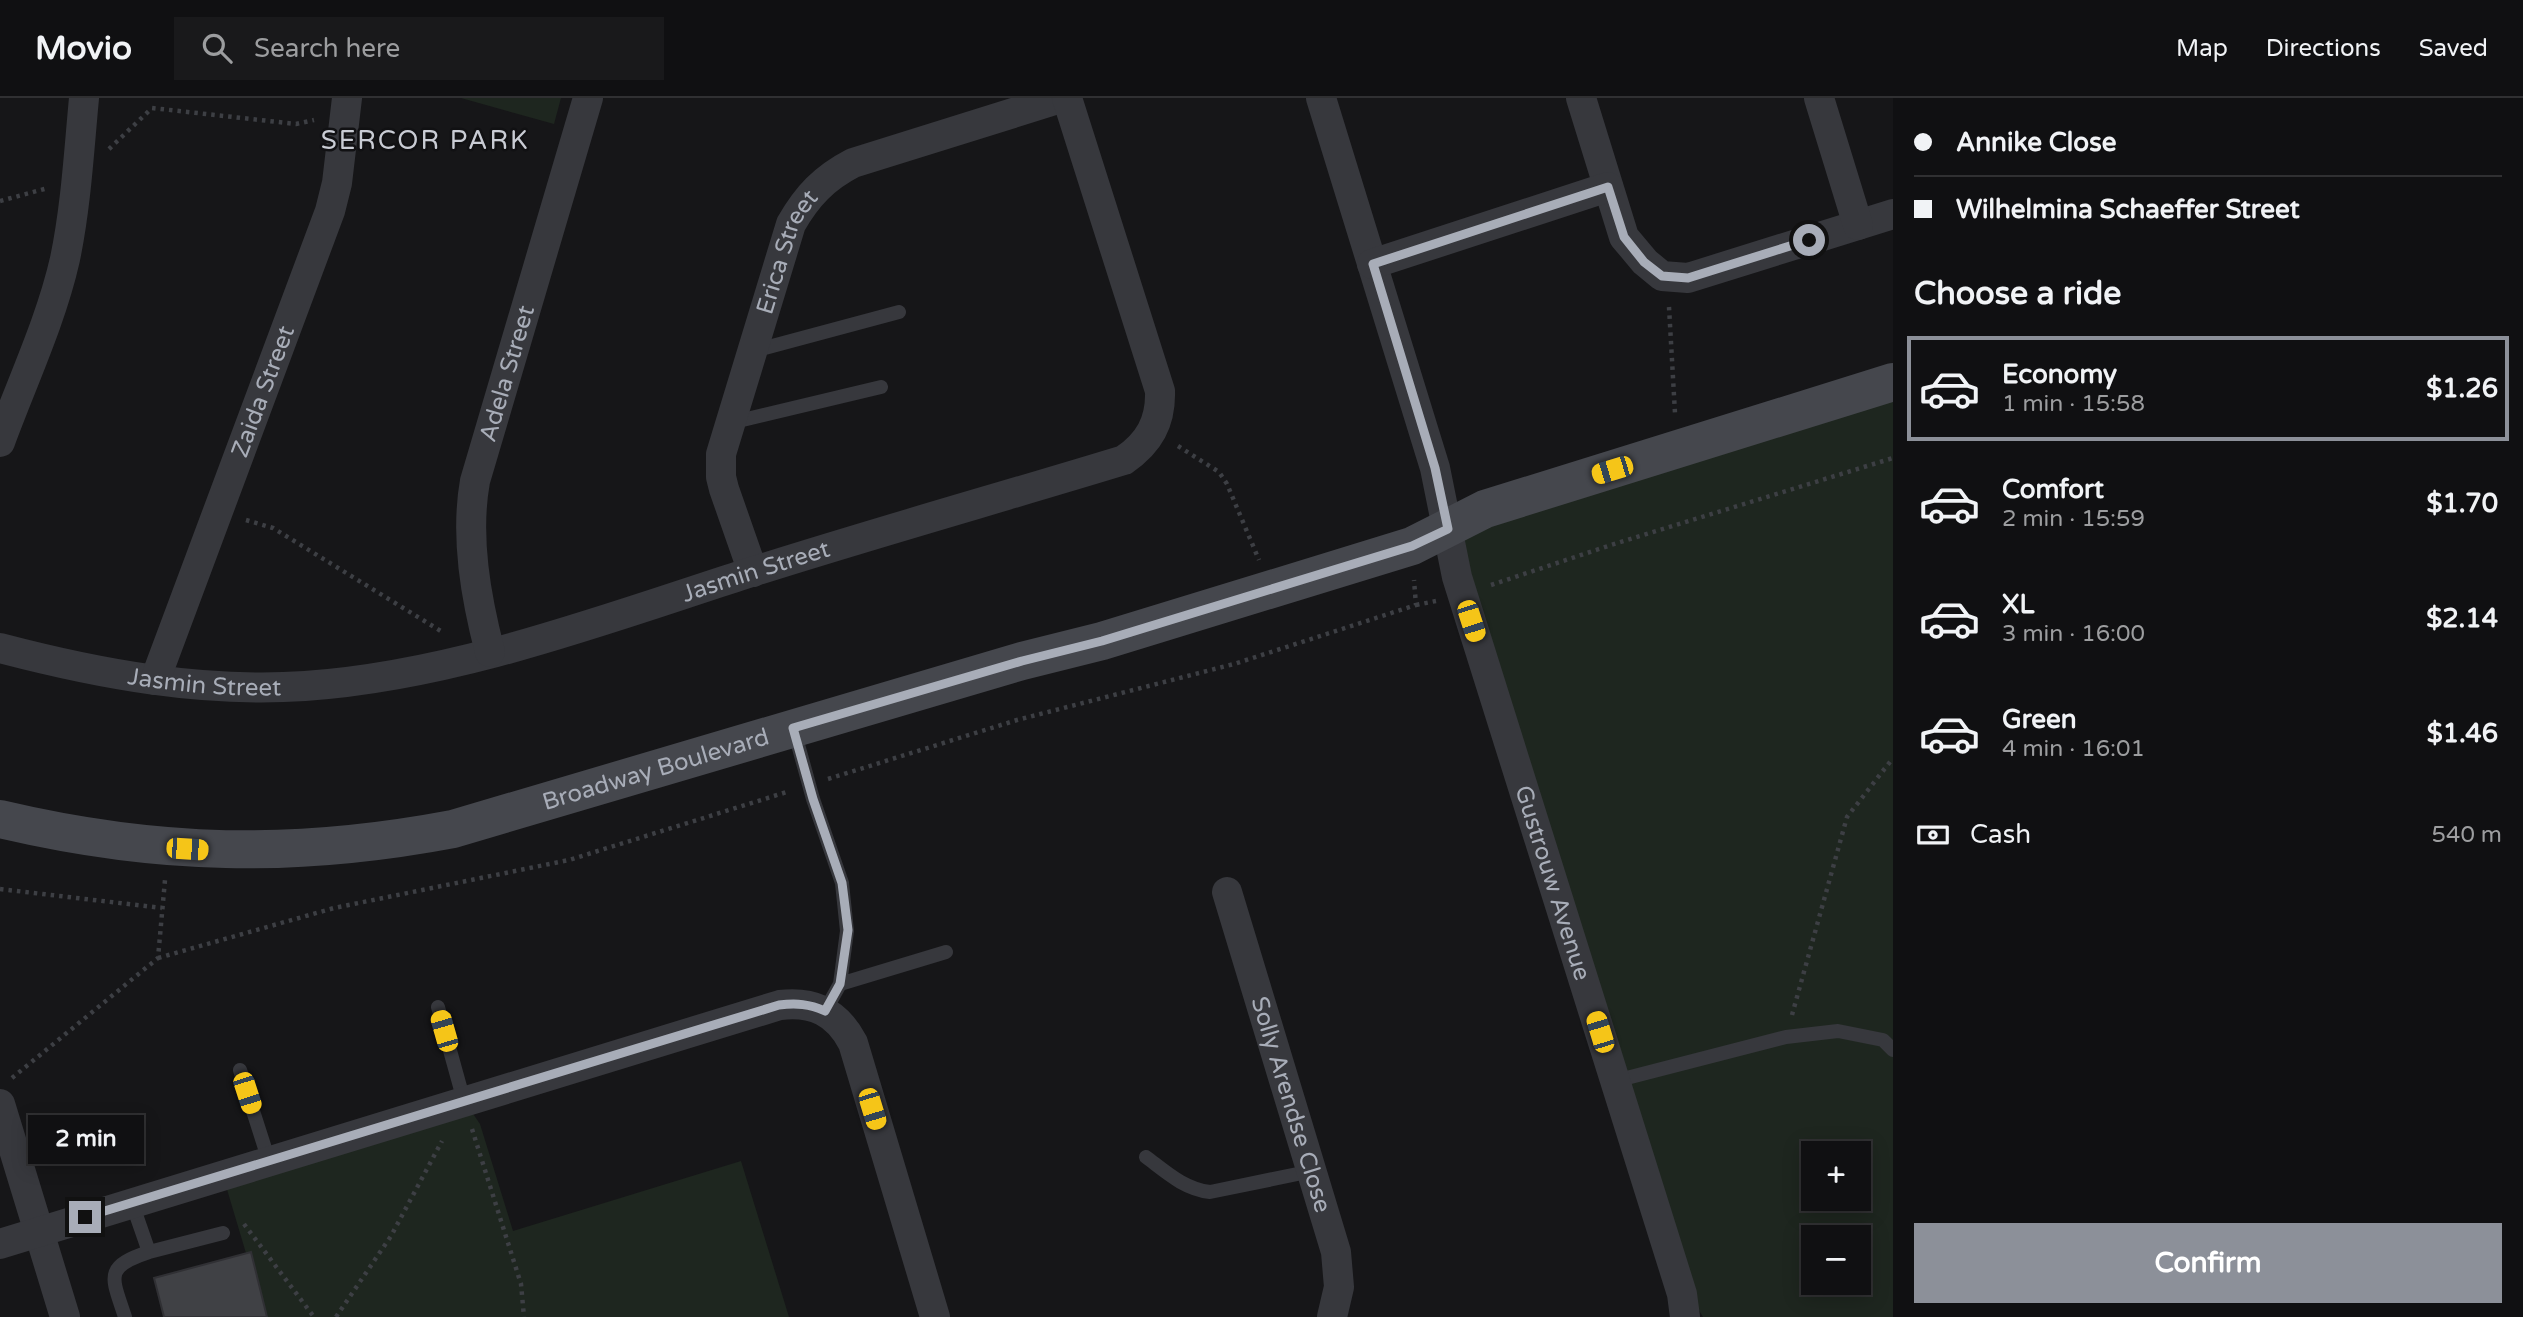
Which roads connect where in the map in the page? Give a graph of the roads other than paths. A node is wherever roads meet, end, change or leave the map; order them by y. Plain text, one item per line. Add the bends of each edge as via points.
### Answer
1 (84, 98) edge
2 (588, 98) edge
3 (1061, 98) edge
4 (1068, 98) edge
5 (1321, 98) edge
6 (1580, 98) edge
7 (1819, 98) edge
8 (347, 106) edge
9 (1608, 187) junction
10 (1893, 215) edge
11 (1858, 225) junction
12 (1373, 264) junction
13 (899, 312) dead end
14 (752, 351) junction
15 (1893, 382) edge
16 (881, 387) dead end
17 (730, 423) junction
18 (0, 442) edge
19 (1448, 529) junction
20 (753, 572) junction
21 (0, 648) edge
22 (490, 652) junction
23 (155, 680) junction
24 (793, 728) junction
25 (0, 819) edge
26 (1227, 892) dead end
27 (946, 952) dead end
28 (840, 984) junction
29 (438, 1007) dead end
30 (825, 1011) junction
31 (1893, 1050) edge
32 (240, 1070) dead end
33 (1615, 1081) junction
34 (5, 1091) edge
35 (464, 1101) junction
36 (1146, 1157) dead end
37 (269, 1161) junction
38 (1312, 1171) junction
39 (132, 1203) junction
40 (38, 1232) junction
41 (223, 1233) dead end
42 (0, 1244) edge
43 (149, 1252) junction
44 (65, 1317) edge
45 (125, 1317) edge
46 (935, 1317) edge
47 (1332, 1317) edge
48 (1685, 1317) edge

1 - 18 street via 65,259
2 - 22 street, Adela Street via 475,481 470,529
3 - 14 street, Erica Street via 853,163 832,174 814,189 791,223
4 - 20 street, Jasmin Street via 1160,391 1160,406 1145,444 1124,460
5 - 12 street, Gustrouw Avenue
6 - 9 street
7 - 11 street
8 - 23 street, Zaida Street via 330,211
9 - 11 street via 1624,237 1662,276 1688,278
9 - 12 street
10 - 11 street
12 - 19 street, Gustrouw Avenue via 1435,468
13 - 14 lane
14 - 17 street, Erica Street
15 - 19 street, Broadway Boulevard via 1485,509
16 - 17 lane
17 - 20 street, Erica Street via 721,477
19 - 24 street, Broadway Boulevard via 1412,546 1102,641
19 - 33 street, Gustrouw Avenue via 1457,578
20 - 22 street, Jasmin Street
21 - 23 street, Jasmin Street
22 - 23 street, Jasmin Street via 398,675 315,685 255,688
24 - 25 street, Broadway Boulevard via 453,829 295,850 167,848
24 - 28 lane via 842,883 848,930
26 - 38 street, Solly Arendse Close
27 - 28 lane
28 - 30 lane
29 - 35 lane
30 - 35 street via 796,1003 779,1005
30 - 46 street via 853,1043
31 - 33 lane via 1882,1040 1838,1031 1786,1037
32 - 37 lane
33 - 48 street, Gustrouw Avenue via 1682,1294
34 - 40 street
35 - 37 street
36 - 38 lane via 1195,1191 1210,1192
37 - 39 street
38 - 47 street, Solly Arendse Close via 1339,1269
39 - 40 street
39 - 43 lane
40 - 42 street
40 - 44 street
41 - 43 lane
43 - 45 lane via 125,1260 117,1269 113,1280

